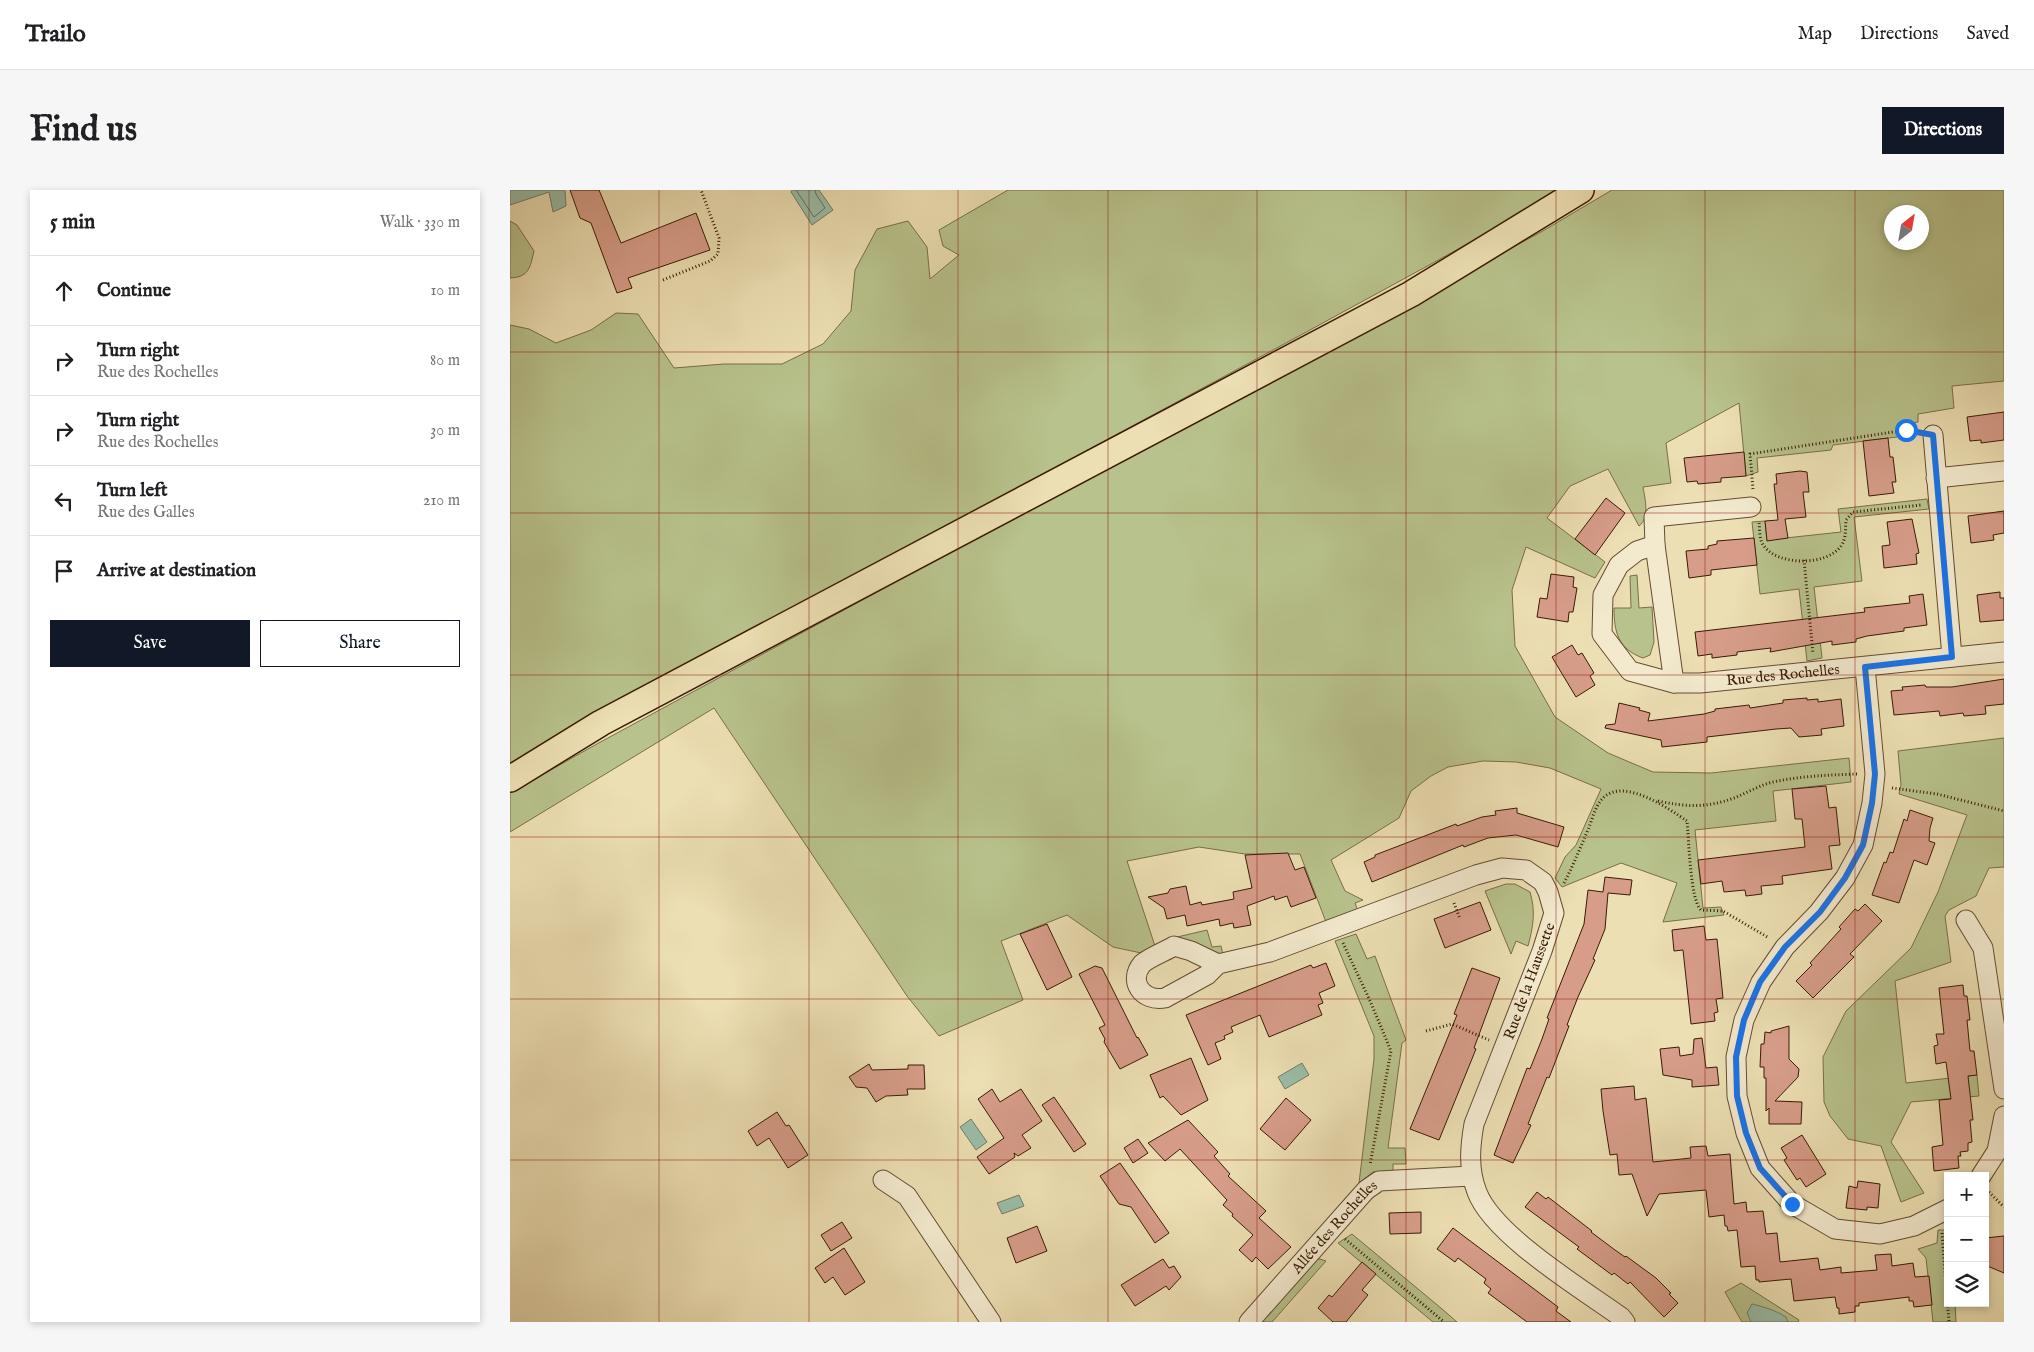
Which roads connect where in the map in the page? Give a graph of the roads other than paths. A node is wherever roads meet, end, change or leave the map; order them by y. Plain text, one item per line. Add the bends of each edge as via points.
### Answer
1 (1581, 190) edge
2 (1933, 435) road end
3 (2004, 471) edge
4 (1936, 478) junction
5 (1755, 514) road end
6 (1655, 544) junction
7 (2004, 652) edge
8 (1952, 657) junction
9 (1865, 667) junction
10 (1674, 684) junction
11 (510, 779) edge
12 (1966, 920) dead end
13 (1218, 964) dead end
14 (2003, 1065) edge
15 (2004, 1089) edge
16 (2004, 1116) edge
17 (1984, 1172) edge
18 (1471, 1176) junction
19 (883, 1180) dead end
20 (1944, 1212) edge
21 (991, 1322) edge
22 (1249, 1322) edge
23 (1624, 1322) edge

1 - 11 main road via 1410,294 609,718
2 - 4 street
3 - 4 street
4 - 8 street
5 - 6 street via 1654,517
6 - 10 street
6 - 10 street, Rue des Rochelles via 1637,551 1619,565 1603,595 1602,634 1630,671
7 - 8 street, Rue des Rochelles
8 - 9 street, Rue des Rochelles
9 - 10 street, Rue des Rochelles
9 - 20 street via 1874,780 1863,845 1845,878 1820,912 1785,947 1760,982 1744,1020 1736,1057 1737,1096 1746,1133 1760,1168 1792,1204 1835,1229 1880,1234 1914,1226
12 - 14 street via 1983,948
13 - 18 street, Rue de la Haussette via 1270,952 1502,868 1526,870 1543,882 1554,913 1474,1124 1469,1149
14 - 15 street
16 - 17 street via 1997,1151
18 - 22 street, Allée des Rochelles via 1379,1181 1366,1190
18 - 23 street, Rue de la Haussette via 1489,1214 1527,1250
19 - 21 street via 907,1196

